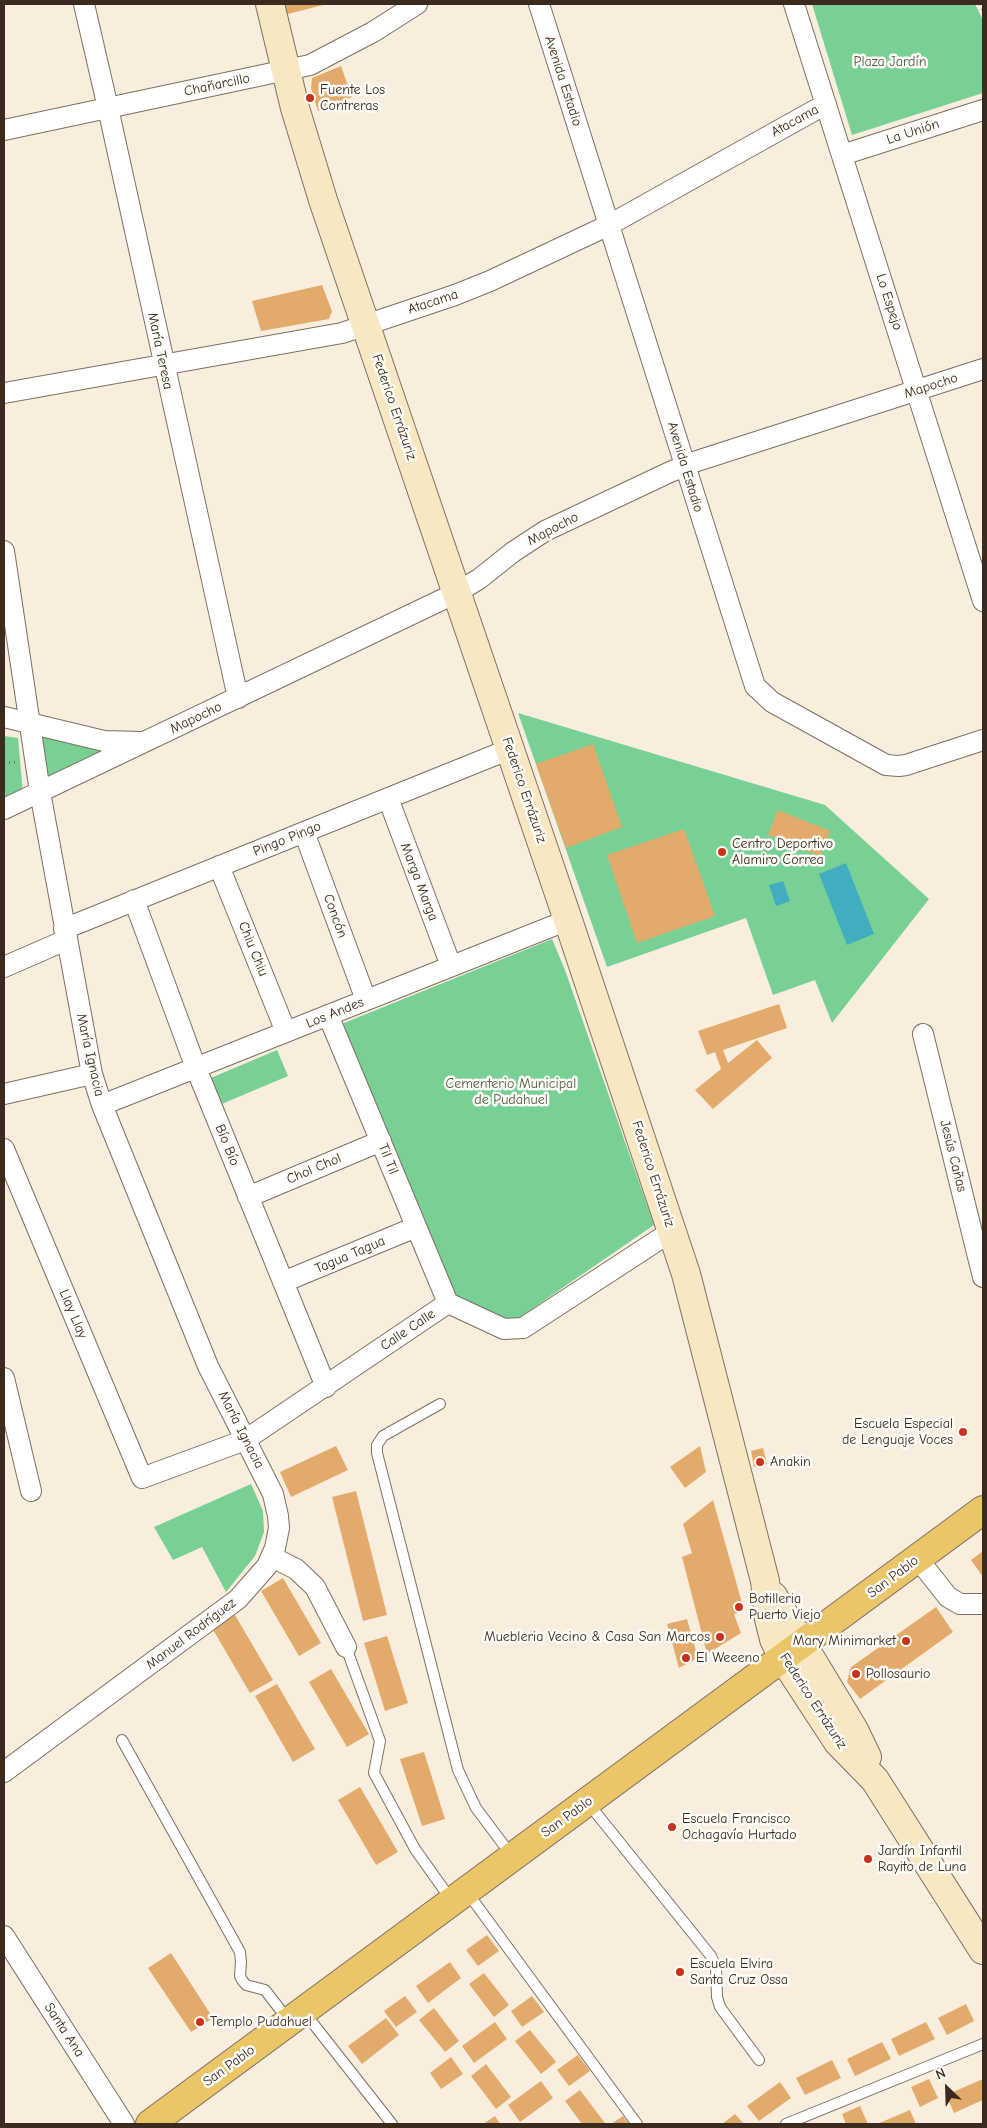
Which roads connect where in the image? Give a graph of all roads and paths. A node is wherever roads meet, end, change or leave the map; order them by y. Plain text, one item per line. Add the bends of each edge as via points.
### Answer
1 (84, 4) edge
2 (270, 4) edge
3 (417, 4) edge
4 (539, 4) edge
5 (794, 4) edge
6 (980, 4) edge
7 (983, 11) edge
8 (285, 71) junction
9 (826, 104) junction
10 (108, 108) junction
11 (983, 110) edge
12 (4, 130) edge
13 (842, 155) junction
14 (609, 225) junction
15 (366, 324) junction
16 (163, 365) junction
17 (983, 369) edge
18 (917, 391) junction
19 (4, 392) edge
20 (685, 466) junction
21 (4, 551) edge
22 (456, 593) junction
23 (983, 601) edge
24 (238, 698) junction
25 (4, 717) edge
26 (29, 723) junction
27 (983, 740) edge
28 (147, 741) junction
29 (510, 749) junction
30 (40, 792) junction
31 (388, 798) junction
32 (4, 809) edge
33 (304, 832) junction
34 (219, 866) junction
35 (134, 900) junction
36 (568, 920) junction
37 (65, 934) junction
38 (4, 966) edge
39 (451, 966) junction
40 (366, 1000) junction
41 (328, 1015) junction
42 (286, 1032) junction
43 (923, 1034) dead end
44 (196, 1068) junction
45 (92, 1074) junction
46 (4, 1094) edge
47 (102, 1105) junction
48 (381, 1141) junction
49 (4, 1150) edge
50 (248, 1197) junction
51 (416, 1227) junction
52 (672, 1231) junction
53 (983, 1278) edge
54 (283, 1282) junction
55 (448, 1303) junction
56 (4, 1378) edge
57 (326, 1387) junction
58 (440, 1404) dead end
59 (245, 1440) junction
60 (12, 1447) edge
61 (142, 1478) joint
62 (31, 1491) dead end
63 (983, 1510) edge
64 (272, 1557) junction
65 (918, 1559) junction
66 (983, 1604) edge
67 (346, 1647) joint
68 (792, 1652) junction
69 (122, 1740) dead end
70 (4, 1772) edge
71 (588, 1802) junction
72 (513, 1857) junction
73 (460, 1896) junction
74 (4, 1936) edge
75 (983, 1950) edge
76 (297, 2016) junction
77 (983, 2044) edge
78 (759, 2060) dead end
79 (124, 2124) edge
80 (150, 2124) edge
81 (392, 2124) edge
82 (637, 2124) edge
83 (786, 2124) edge

1 - 10 street, María Teresa
2 - 8 street, Federico Errázuriz
3 - 8 street, Chañarcillo via 331,55 310,65
4 - 14 street, Avenida Estadio
5 - 9 street, Lo Espejo
6 - 7 path
8 - 10 street, Chañarcillo
8 - 15 street, Federico Errázuriz
9 - 13 street, Lo Espejo
9 - 14 street, Atacama
10 - 12 street, Chañarcillo
10 - 16 street, María Teresa
11 - 13 street, La Unión
13 - 18 street, Lo Espejo
14 - 15 street, Atacama via 473,289
14 - 20 street, Avenida Estadio
15 - 16 street, Atacama via 342,333
15 - 22 street, Federico Errázuriz
16 - 19 street, Atacama
16 - 24 street, María Teresa
17 - 18 street, Mapocho
18 - 20 street, Mapocho
18 - 23 street, Lo Espejo
20 - 22 street, Mapocho via 545,531
20 - 27 street, Avenida Estadio via 752,679 765,698 892,766 906,765
21 - 26 street, María Ignacia
22 - 24 street, Mapocho
22 - 29 street, Federico Errázuriz
24 - 28 street, Mapocho
25 - 26 street, Mapocho
26 - 28 street, Mapocho via 104,741
26 - 30 street, María Ignacia
28 - 30 street, Mapocho
29 - 31 street, Pingo Pingo
29 - 36 street, Federico Errázuriz
30 - 32 street, Mapocho
30 - 37 street, María Ignacia
31 - 33 street, Pingo Pingo
31 - 39 street, Marga Marga
33 - 34 street, Pingo Pingo
33 - 40 street, Concón
34 - 35 street, Pingo Pingo
34 - 42 street, Chiu Chiu
35 - 37 street, Pingo Pingo
35 - 44 street, Bío Bío
36 - 39 street, Los Andes
36 - 52 street, Federico Errázuriz
37 - 38 street, Pingo Pingo
37 - 45 street, María Ignacia
39 - 40 street, Los Andes
40 - 41 street, Los Andes
41 - 42 street, Los Andes
41 - 48 street, Til Til
42 - 44 street, Los Andes
43 - 53 street, Jesús Cañas
44 - 47 street, Los Andes
44 - 50 street, Bío Bío
45 - 46 street
45 - 47 street, María Ignacia
47 - 59 street, María Ignacia via 208,1366
48 - 50 street, Chol Chol
48 - 51 street, Til Til
49 - 61 street, Llay Llay
50 - 54 street, Bío Bío
51 - 54 street, Tagua Tagua
51 - 55 street, Til Til
52 - 55 street, Calle Calle via 523,1328 504,1329
52 - 68 street, Federico Errázuriz via 700,1325 766,1581 770,1627
54 - 57 street, Bío Bío
55 - 57 street, Calle Calle
56 - 60 street
57 - 59 street, Calle Calle
58 - 72 lane via 383,1436 377,1445 377,1453 458,1770 476,1808
59 - 61 street, Calle Calle
59 - 64 street, María Ignacia via 276,1504 278,1528
60 - 62 street
63 - 65 main road, San Pablo
64 - 67 street via 296,1569 315,1587
64 - 70 street, Manuel Rodríguez via 250,1587 231,1605
65 - 66 street via 948,1597 960,1604
65 - 68 main road, San Pablo
67 - 73 lane via 380,1741 374,1773 415,1849
68 - 71 main road, San Pablo
68 - 75 street, Federico Errázuriz via 838,1742 875,1780
69 - 76 lane via 240,1952 242,1980 246,1985 265,1990
71 - 72 main road, San Pablo
71 - 78 lane via 711,1956 716,1968 720,2007
72 - 73 main road, San Pablo
73 - 76 main road, San Pablo
73 - 82 lane
74 - 79 street, Santa Ana
76 - 80 main road, San Pablo
76 - 81 lane
77 - 83 lane

